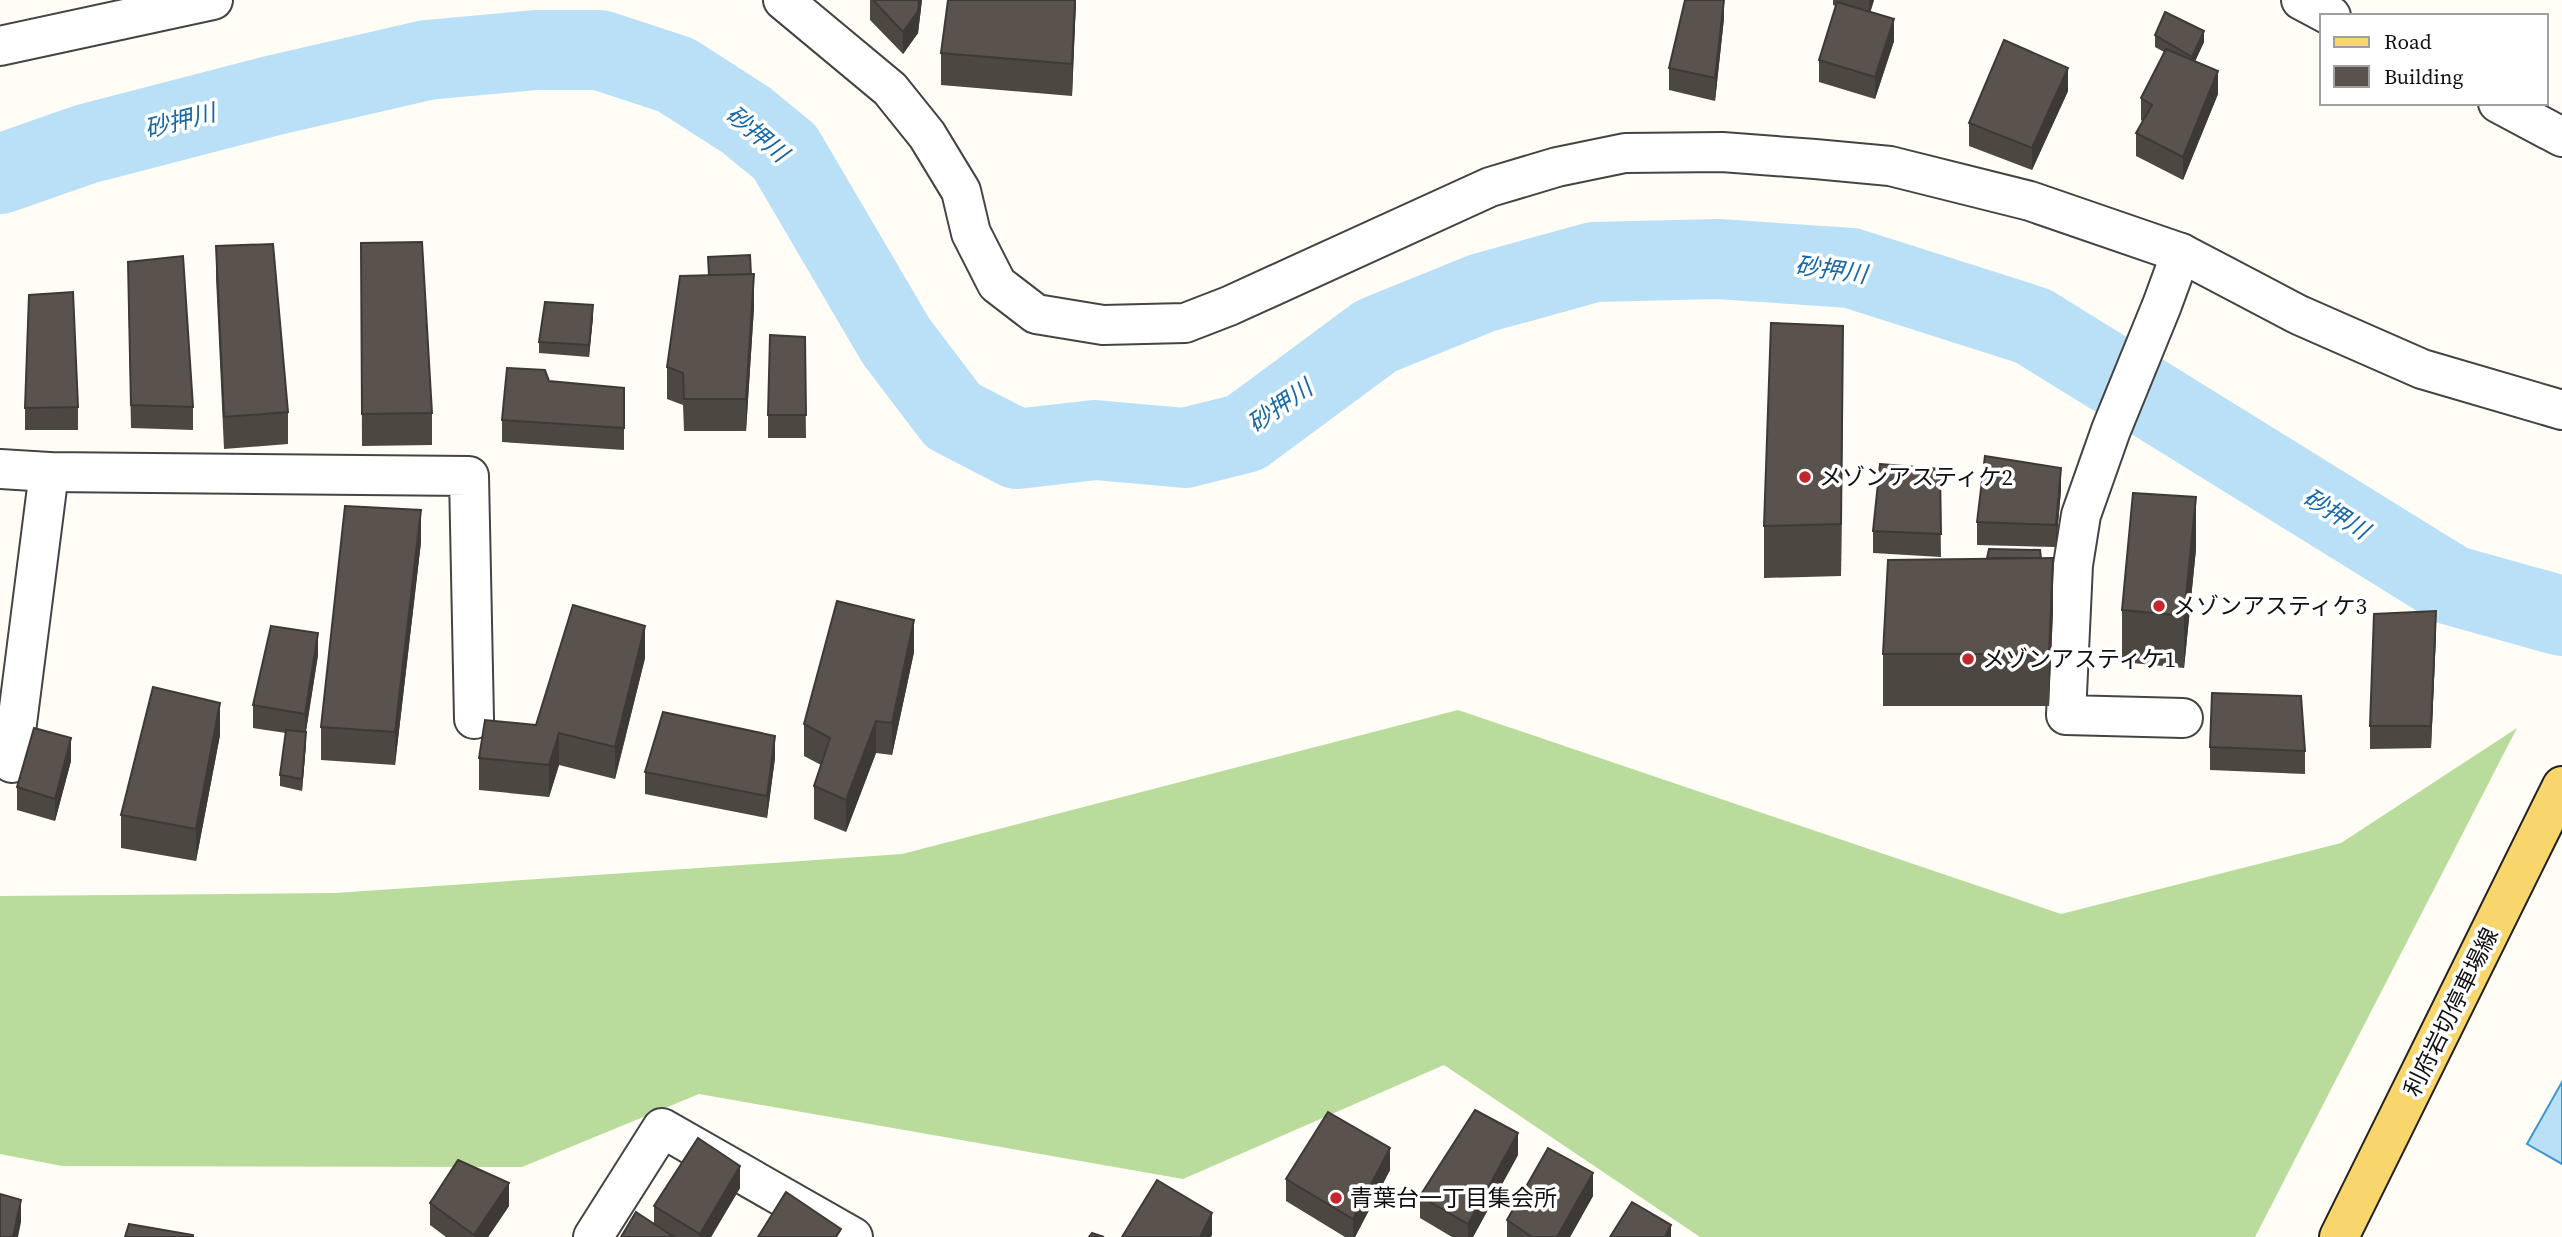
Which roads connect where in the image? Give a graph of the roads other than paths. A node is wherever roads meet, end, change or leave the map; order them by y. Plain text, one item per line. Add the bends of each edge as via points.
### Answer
1 (213, 0) edge
2 (783, 0) edge
3 (2301, 0) edge
4 (2327, 14) edge
5 (0, 46) edge
6 (2502, 105) edge
7 (2562, 136) edge
8 (2181, 253) junction
9 (2562, 410) edge
10 (0, 469) edge
11 (49, 472) junction
12 (2183, 718) dead end
13 (474, 719) dead end
14 (12, 763) dead end
15 (2562, 786) edge
16 (593, 1237) edge
17 (853, 1237) edge
18 (2339, 1237) edge

1 - 5 street
2 - 8 street via 890,89 927,135 961,191 971,233 997,284 1036,314 1103,325 1185,323 1490,187 1625,153 1722,152 1890,166 2030,201
3 - 4 street
6 - 7 street
8 - 9 street via 2299,315 2422,369
8 - 12 street via 2081,515 2066,715
10 - 11 street
11 - 13 street via 469,476
11 - 14 street
15 - 18 main road, 利府岩切停車場線
16 - 17 street via 662,1128

